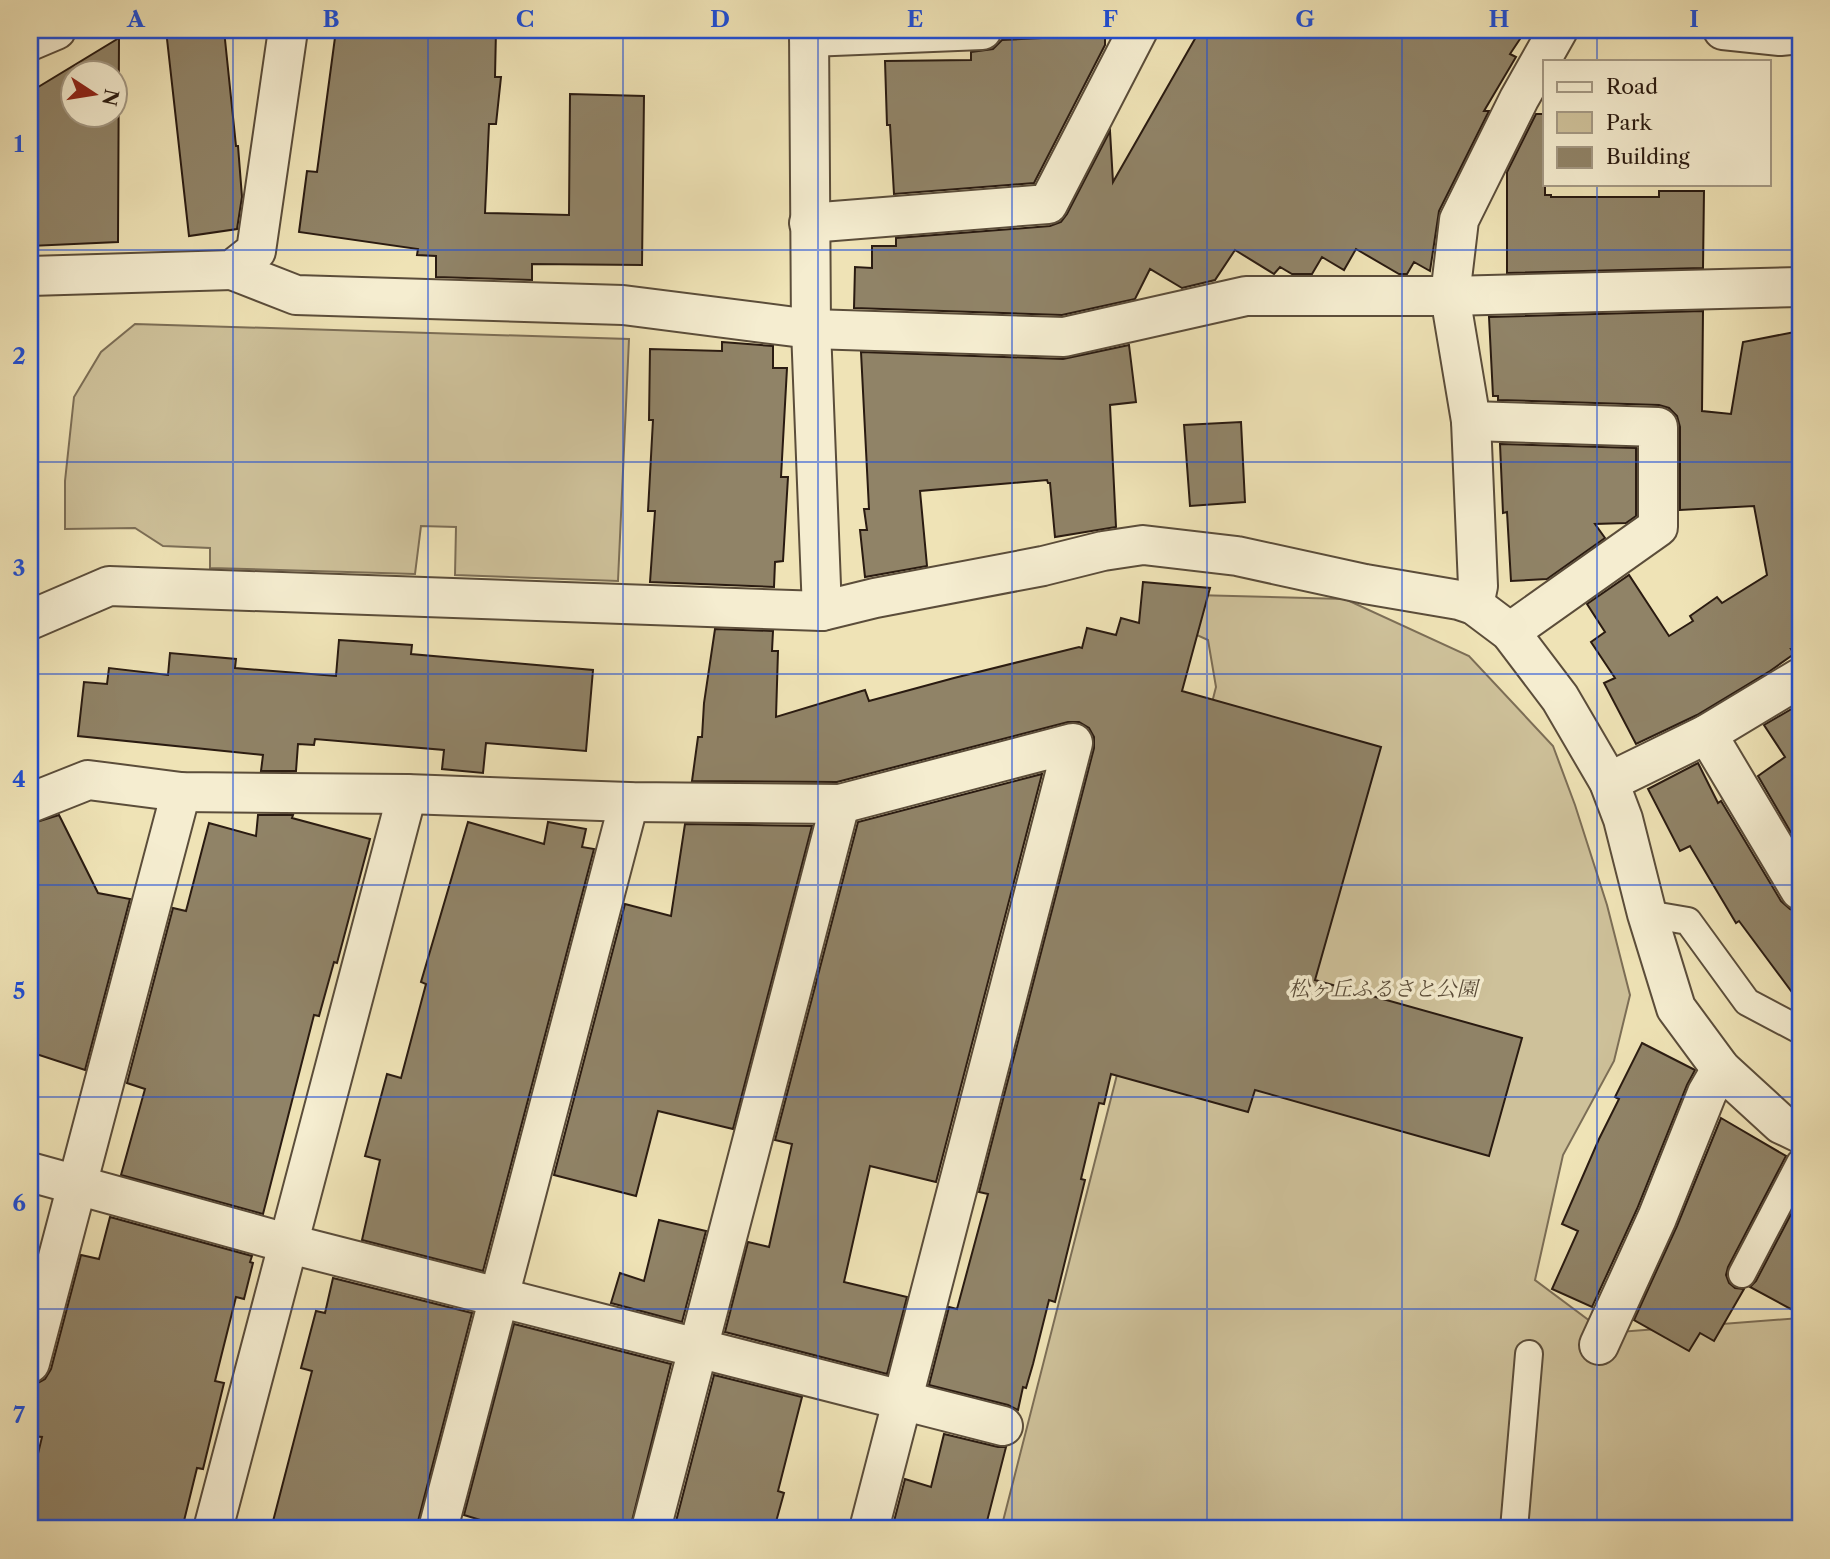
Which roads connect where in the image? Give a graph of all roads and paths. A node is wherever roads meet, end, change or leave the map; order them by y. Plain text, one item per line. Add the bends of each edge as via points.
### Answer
1 (56, 30) edge
2 (288, 30) edge
3 (982, 30) edge
4 (1138, 30) edge
5 (1558, 30) edge
6 (1723, 30) edge
7 (809, 33) edge
8 (1800, 34) edge
9 (30, 41) edge
10 (809, 223) junction
11 (232, 270) junction
12 (30, 276) edge
13 (1800, 287) edge
14 (1450, 296) junction
15 (811, 329) junction
16 (1471, 421) junction
17 (1474, 605) junction
18 (822, 611) junction
19 (30, 620) edge
20 (1510, 632) junction
21 (1800, 678) edge
22 (1707, 734) junction
23 (1609, 782) junction
24 (181, 792) junction
25 (407, 794) junction
26 (629, 802) junction
27 (30, 803) edge
28 (840, 804) junction
29 (1800, 890) edge
30 (1647, 914) junction
31 (1800, 1030) edge
32 (1721, 1069) junction
33 (1800, 1133) edge
34 (1800, 1163) edge
35 (30, 1172) edge
36 (76, 1184) junction
37 (290, 1244) junction
38 (1742, 1274) dead end
39 (500, 1297) junction
40 (1599, 1345) dead end
41 (699, 1348) junction
42 (1529, 1354) dead end
43 (30, 1363) edge
44 (904, 1400) junction
45 (1003, 1426) dead end
46 (213, 1529) edge
47 (438, 1529) edge
48 (652, 1529) edge
49 (869, 1529) edge
50 (1514, 1529) edge

1 - 9 street
2 - 11 street via 256,251
3 - 7 street
4 - 10 street via 1048,204
5 - 14 street via 1458,220
6 - 8 street
7 - 10 street
10 - 15 street
11 - 12 street
11 - 15 street via 296,295 623,306
13 - 14 street
14 - 15 street via 1245,296 1064,337
14 - 16 street
15 - 18 street
16 - 17 street via 1479,586
16 - 20 street via 1658,427 1658,527
17 - 18 street via 1237,556 1143,545
17 - 20 street
18 - 19 street via 109,586
20 - 23 street via 1560,698
21 - 22 street
22 - 23 street
22 - 29 street
23 - 30 street
24 - 25 street
24 - 27 street via 88,780
24 - 36 street
25 - 26 street
25 - 37 street
26 - 28 street
26 - 39 street
28 - 41 street
28 - 44 street via 1073,743
30 - 31 lane via 1688,921 1747,1002
30 - 32 street via 1676,1008
32 - 33 street via 1781,1124
32 - 40 street
34 - 38 lane
35 - 36 street
36 - 37 street
36 - 43 street
37 - 39 street
37 - 46 street
39 - 41 street
39 - 47 street
41 - 44 street
41 - 48 street
42 - 50 lane
44 - 45 street
44 - 49 street

